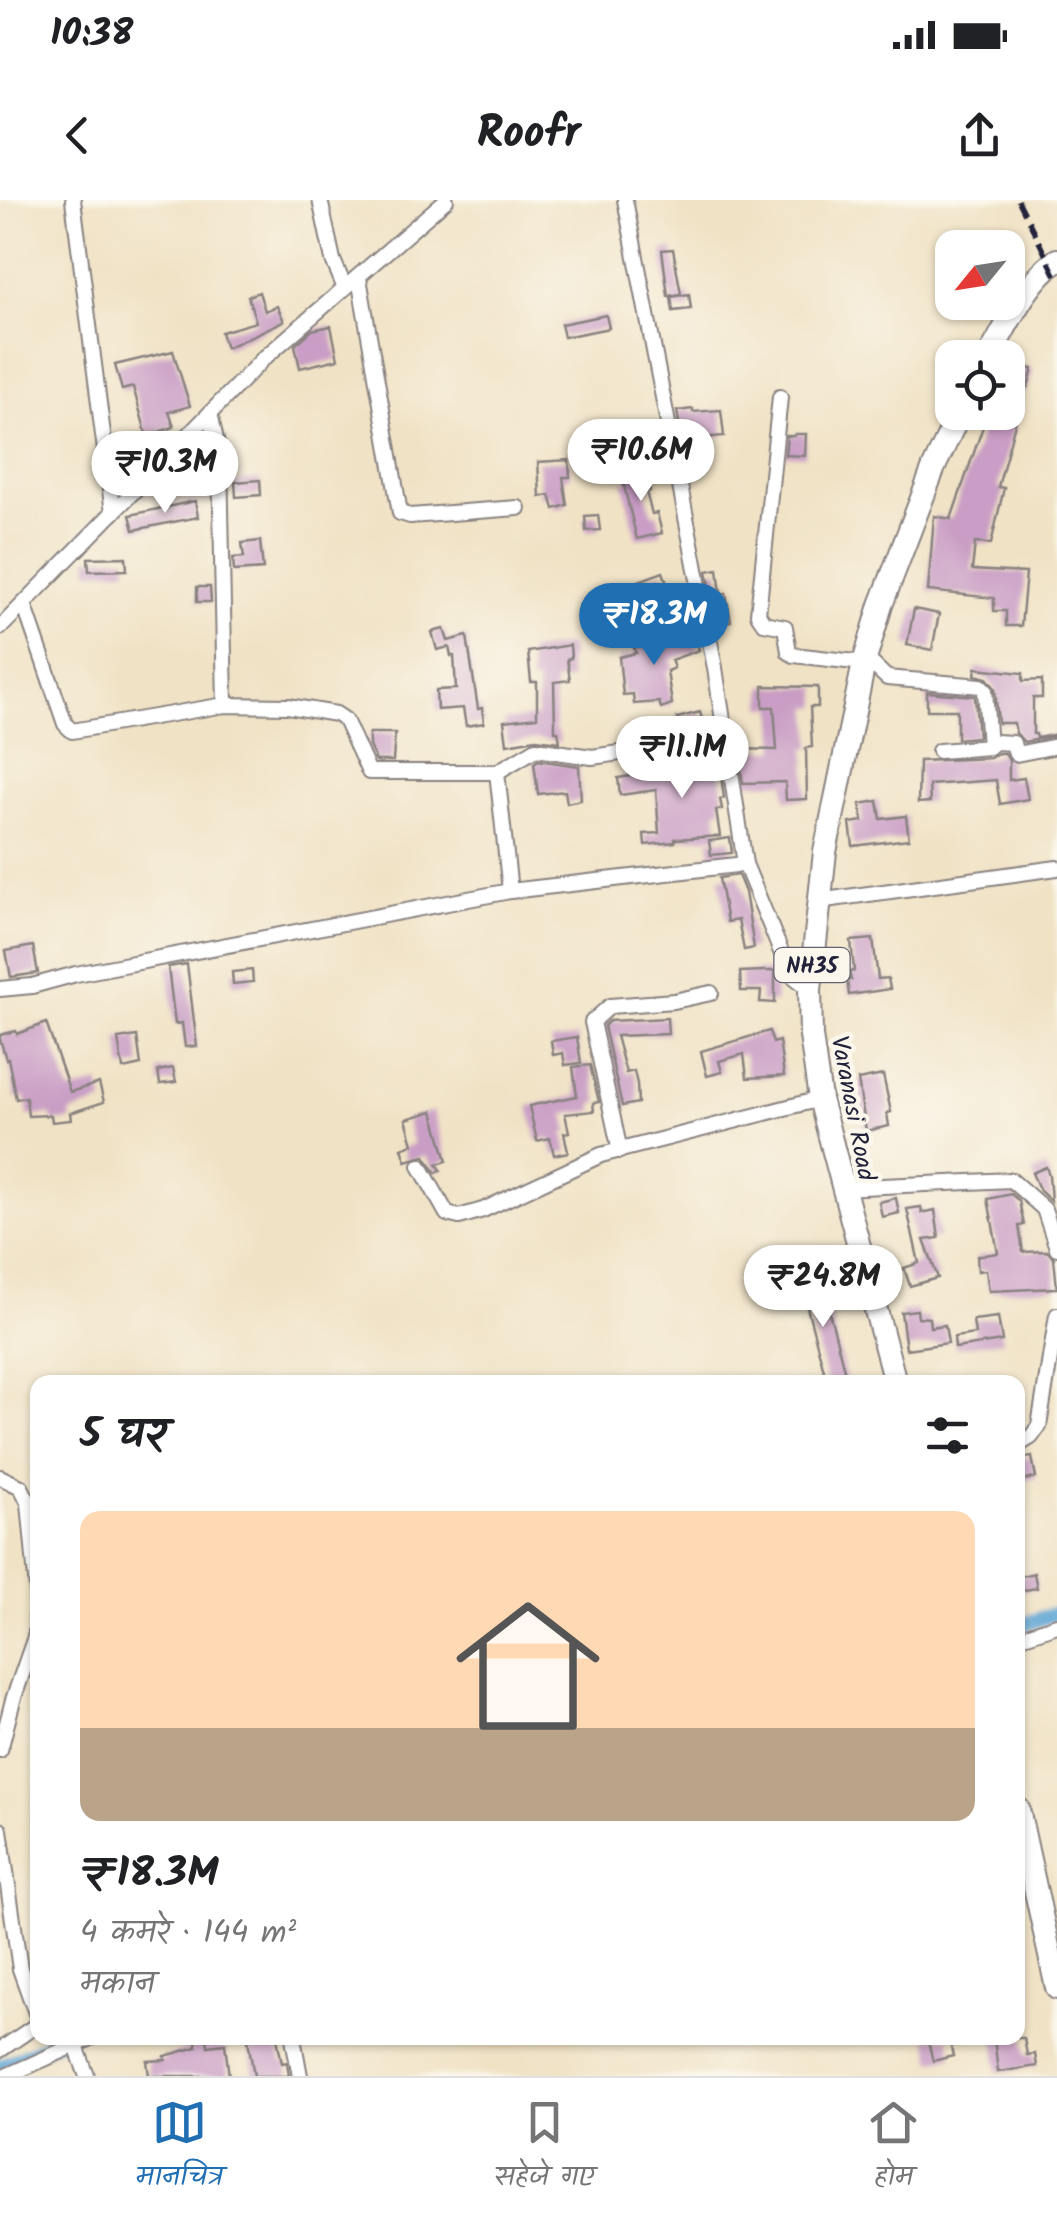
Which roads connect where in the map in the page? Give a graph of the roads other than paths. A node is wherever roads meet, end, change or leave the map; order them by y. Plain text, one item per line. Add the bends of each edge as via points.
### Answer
1 (73, 200) edge
2 (320, 200) edge
3 (446, 200) edge
4 (624, 200) edge
5 (1057, 260) edge
6 (359, 278) junction
7 (344, 286) junction
8 (999, 340) edge
9 (780, 397) dead end
10 (210, 413) junction
11 (951, 430) edge
12 (518, 508) dead end
13 (113, 513) junction
14 (24, 604) junction
15 (0, 628) edge
16 (865, 661) junction
17 (225, 706) junction
18 (725, 738) junction
19 (989, 746) junction
20 (1057, 746) edge
21 (939, 751) dead end
22 (496, 772) junction
23 (745, 864) junction
24 (1057, 868) edge
25 (510, 891) junction
26 (818, 901) junction
27 (0, 988) edge
28 (810, 989) junction
29 (711, 993) dead end
30 (820, 1099) junction
31 (620, 1151) junction
32 (420, 1166) dead end
33 (841, 1188) junction
34 (1057, 1248) edge
35 (1057, 1314) edge
36 (893, 1375) edge
37 (1025, 1442) edge
38 (0, 1477) edge
39 (30, 1522) edge
40 (1057, 1625) edge
41 (1025, 1636) edge
42 (30, 1650) edge
43 (0, 1750) edge
44 (0, 1830) edge
45 (1025, 1845) edge
46 (1057, 1988) edge
47 (30, 1998) edge
48 (30, 2028) edge
49 (294, 2045) edge
50 (76, 2046) joint
51 (0, 2050) edge
52 (6, 2076) edge
53 (87, 2076) edge
54 (300, 2076) edge

1 - 13 street
2 - 7 street
3 - 6 street
4 - 18 street
5 - 8 highway
6 - 7 street
6 - 12 street via 400,513
7 - 10 street
9 - 16 street via 758,614 764,623 784,627 794,656
10 - 13 street
10 - 17 street via 220,458
11 - 16 highway, Varanasi Road / NH35
13 - 14 street
14 - 15 street
14 - 17 street via 72,731
16 - 19 street via 887,678 980,686
16 - 26 highway, Varanasi Road / NH35
17 - 22 street via 336,714 350,725 369,772
18 - 22 street via 592,757 536,749
18 - 23 street
19 - 20 street via 1012,743 1016,754
19 - 21 street
22 - 25 street
23 - 25 street
23 - 28 street via 786,964
24 - 26 street
25 - 27 street
26 - 28 highway, Varanasi Road / NH35
28 - 30 highway, Varanasi Road / NH35
29 - 31 street via 610,1006 592,1022
30 - 31 street
30 - 33 highway, Varanasi Road / NH35
31 - 32 street via 583,1160 459,1217 447,1214
33 - 34 street via 1011,1180 1044,1209
33 - 36 highway, Varanasi Road / NH35
35 - 37 street via 1039,1426
38 - 39 street via 21,1487
40 - 41 street
42 - 43 street
44 - 47 street
45 - 46 highway
48 - 51 street
49 - 54 street
50 - 52 street
50 - 53 street

